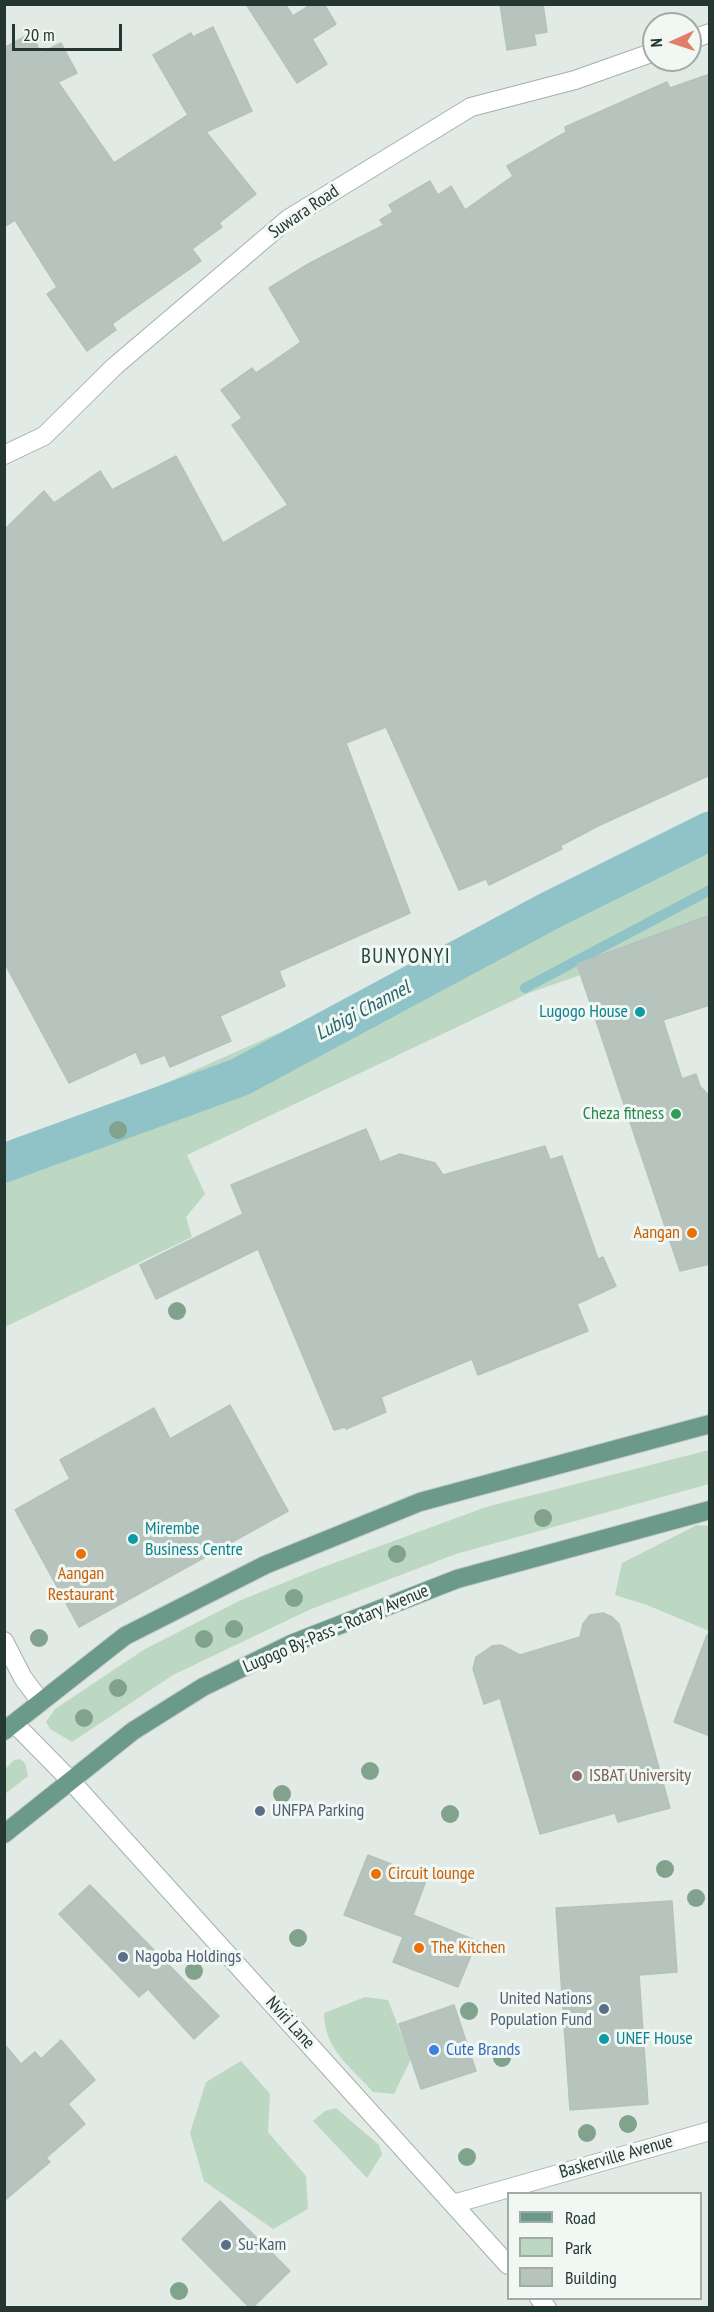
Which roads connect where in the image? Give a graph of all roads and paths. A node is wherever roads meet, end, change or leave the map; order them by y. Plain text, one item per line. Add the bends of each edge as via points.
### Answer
1 (642, 56) edge
2 (4, 455) edge
3 (710, 1424) edge
4 (710, 1510) edge
5 (4, 1641) edge
6 (41, 1702) junction
7 (9, 1727) edge
8 (71, 1781) junction
9 (4, 1834) edge
10 (710, 2131) edge
11 (453, 2204) junction
12 (507, 2264) edge

1 - 2 street, Suwara Road via 575,80 471,107 288,219 115,366 44,436
3 - 6 main road via 420,1502 265,1565 125,1636
4 - 8 main road, Lugogo By-Pass - Rotary Avenue via 457,1579 291,1644 203,1687 133,1731
5 - 6 street
6 - 7 main road
7 - 8 street, Nviri Lane
8 - 9 main road, Lugogo By-Pass - Rotary Avenue
8 - 11 street, Nviri Lane
10 - 11 street, Baskerville Avenue
11 - 12 street, Nviri Lane

